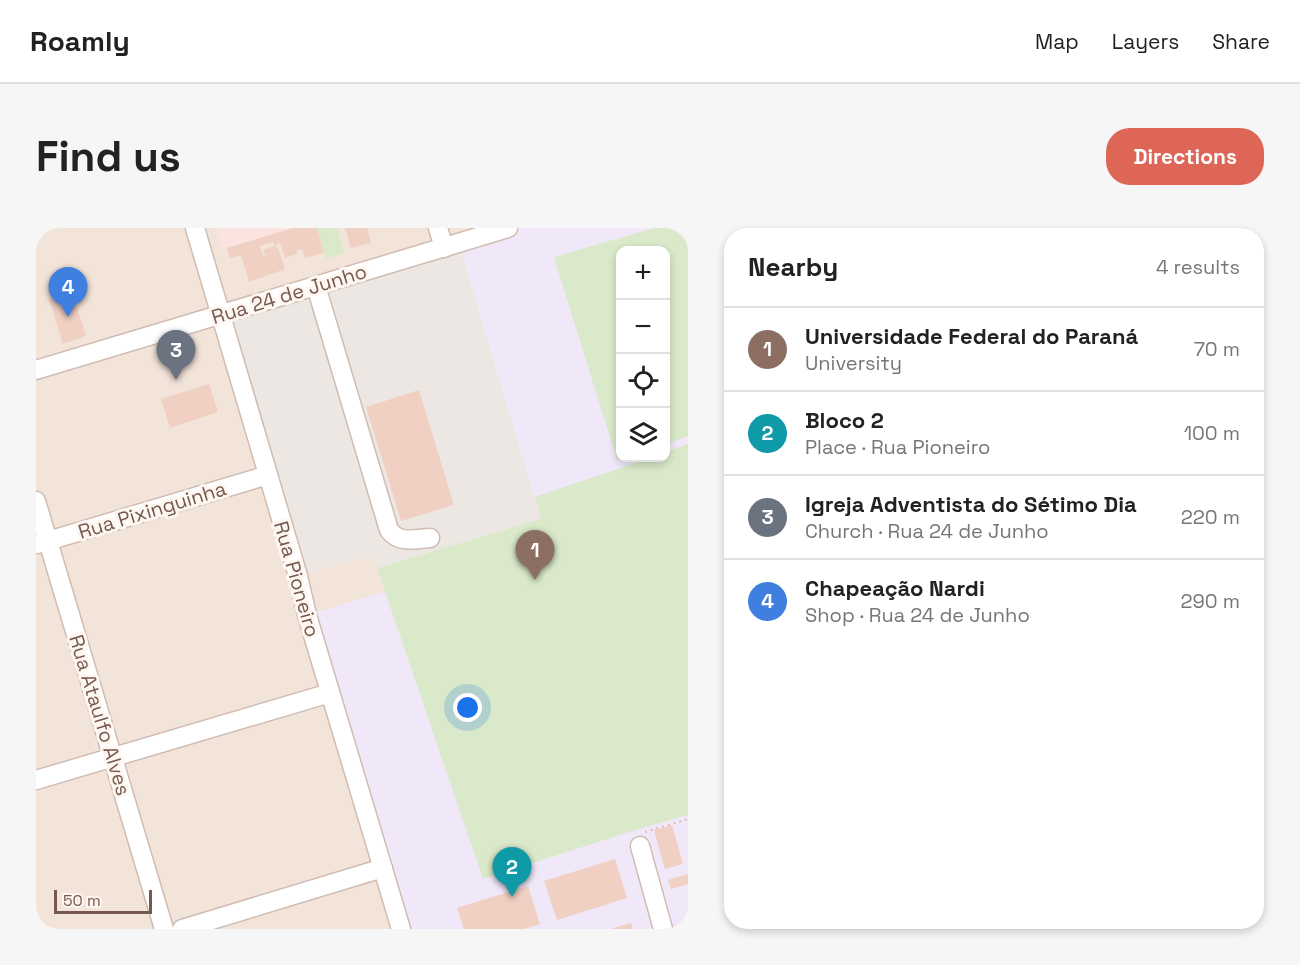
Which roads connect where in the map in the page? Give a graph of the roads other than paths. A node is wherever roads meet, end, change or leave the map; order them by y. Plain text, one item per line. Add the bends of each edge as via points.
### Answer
1 (195, 228) edge
2 (438, 228) edge
3 (508, 228) edge
4 (444, 248) junction
5 (316, 286) junction
6 (220, 315) junction
7 (36, 370) edge
8 (268, 475) junction
9 (36, 501) edge
10 (430, 538) dead end
11 (42, 543) edge
12 (330, 693) junction
13 (113, 757) junction
14 (36, 780) edge
15 (640, 846) road end
16 (383, 868) junction
17 (164, 929) edge
18 (182, 929) edge
19 (401, 929) edge
20 (663, 929) edge

1 - 6 street, Rua Pioneiro
2 - 4 street
3 - 4 street, Rua 24 de Junho
4 - 5 street, Rua 24 de Junho
5 - 6 street, Rua 24 de Junho
5 - 10 street via 389,530 394,537 404,540
6 - 7 street, Rua 24 de Junho
6 - 8 street, Rua Pioneiro
8 - 11 street, Rua Pixinguinha
8 - 12 street, Rua Pioneiro
9 - 11 street, Rua Ataulfo Alves
11 - 13 street, Rua Ataulfo Alves
12 - 13 street
12 - 16 street, Rua Pioneiro
13 - 14 street
13 - 17 street, Rua Ataulfo Alves
15 - 20 street
16 - 18 street
16 - 19 street, Rua Pioneiro

